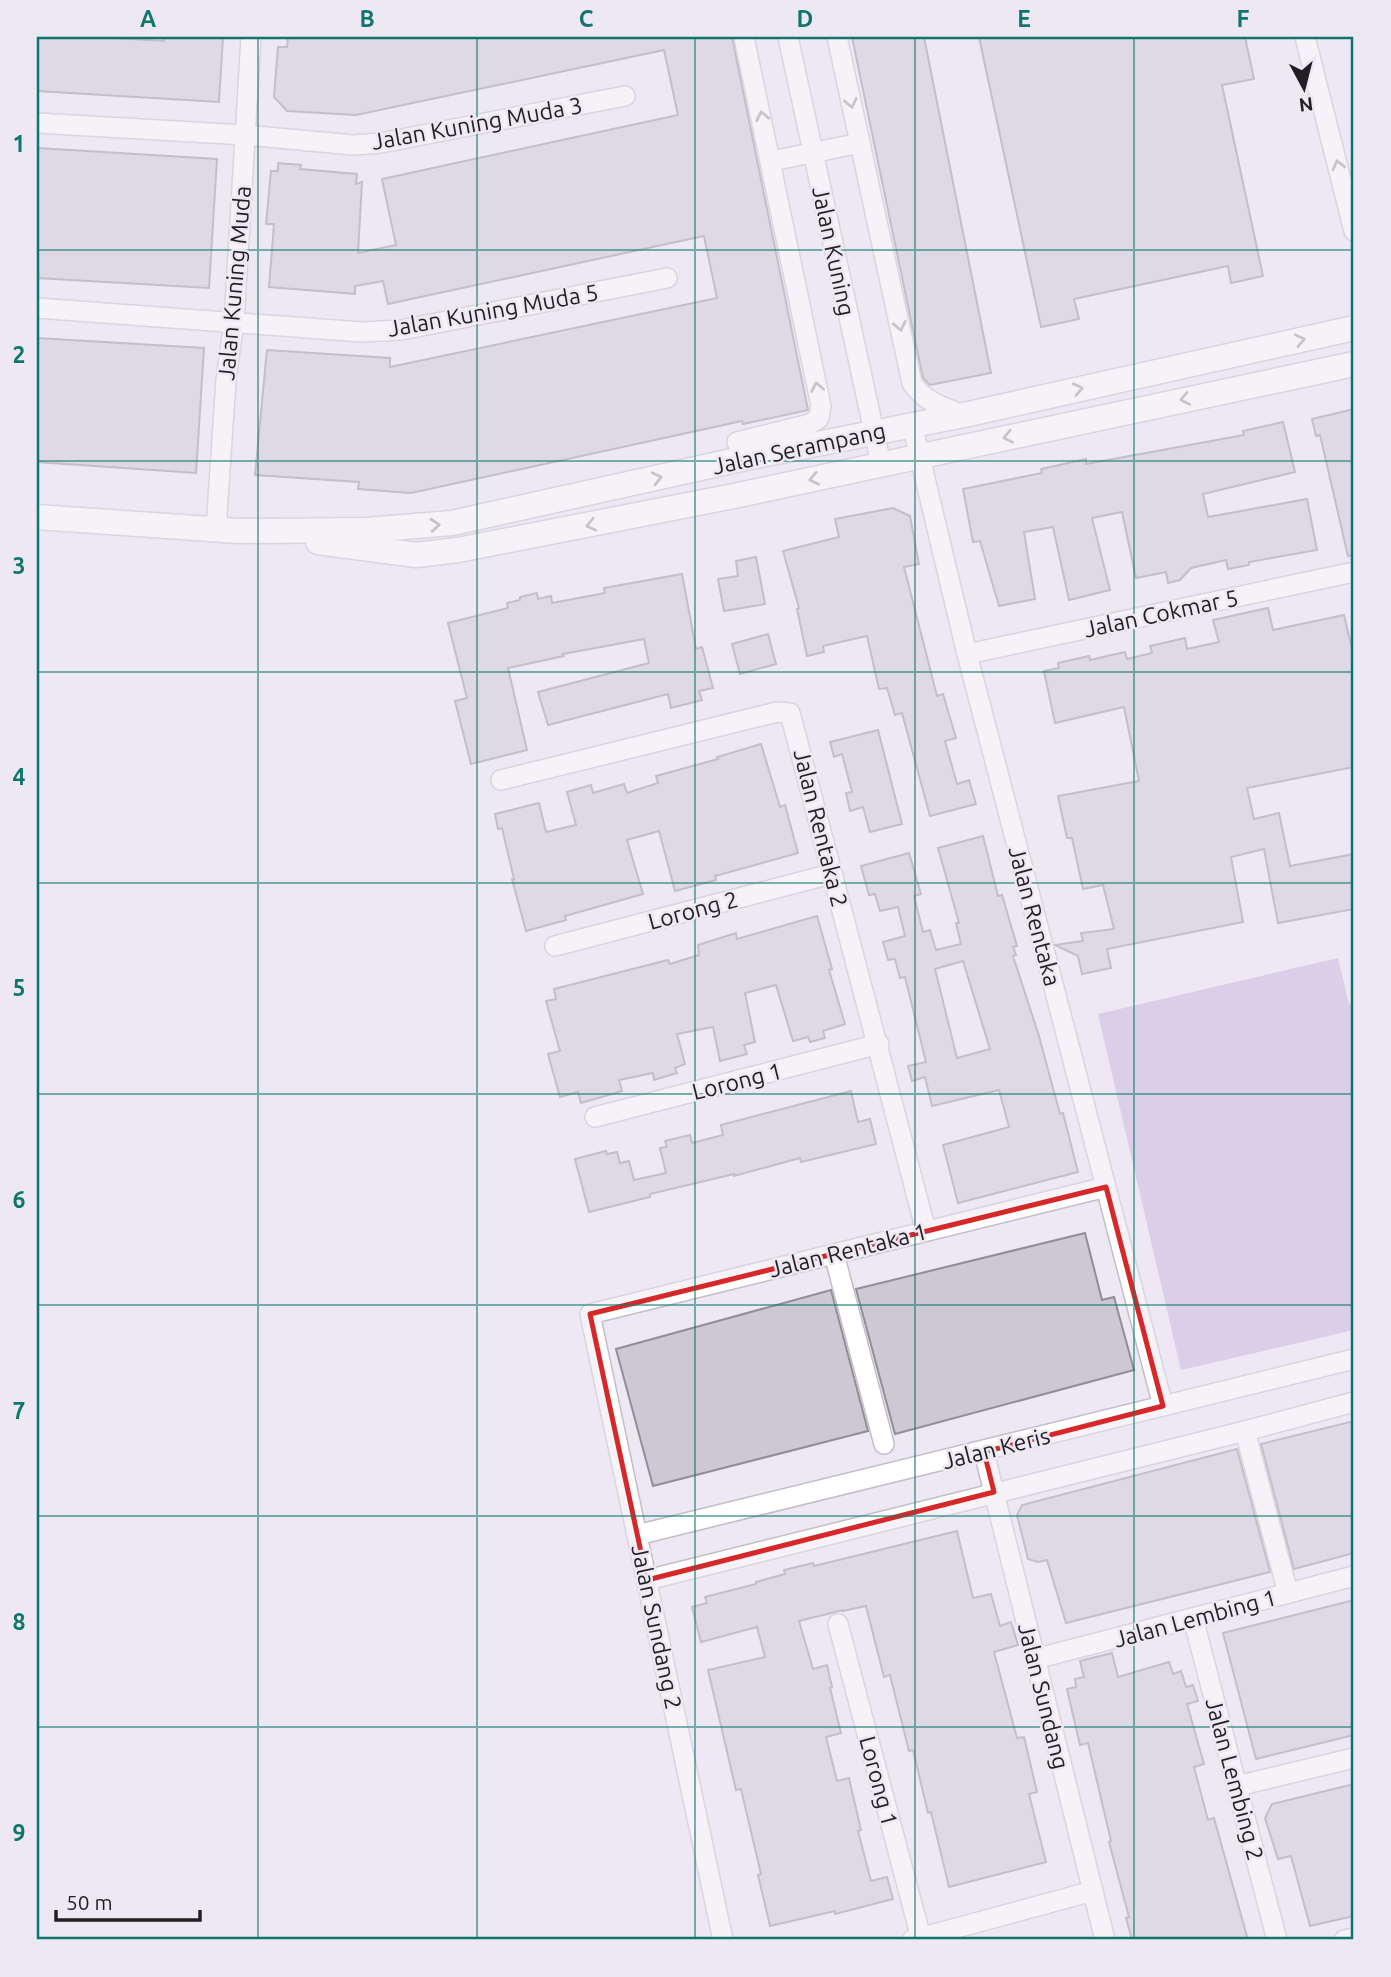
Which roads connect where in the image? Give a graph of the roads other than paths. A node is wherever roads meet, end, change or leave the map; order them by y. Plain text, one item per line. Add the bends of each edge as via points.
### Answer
1 (251, 37) edge
2 (744, 37) edge
3 (788, 37) edge
4 (837, 37) edge
5 (1305, 37) edge
6 (625, 96) dead end
7 (37, 123) edge
8 (245, 135) junction
9 (860, 143) junction
10 (813, 153) junction
11 (772, 161) junction
12 (1354, 231) edge
13 (667, 278) dead end
14 (37, 308) edge
15 (234, 322) junction
16 (1354, 328) edge
17 (1354, 364) edge
18 (964, 415) junction
19 (912, 424) junction
20 (873, 432) junction
21 (737, 442) dead end
22 (920, 456) junction
23 (881, 464) junction
24 (37, 517) edge
25 (228, 530) junction
26 (1354, 572) edge
27 (967, 654) junction
28 (500, 780) dead end
29 (831, 874) junction
30 (555, 946) dead end
31 (879, 1044) junction
32 (595, 1117) dead end
33 (1106, 1187) junction
34 (926, 1231) junction
35 (834, 1254) junction
36 (590, 1314) joint
37 (1354, 1359) edge
38 (1354, 1402) edge
39 (1163, 1406) junction
40 (1245, 1431) junction
41 (884, 1444) dead end
42 (984, 1451) junction
43 (994, 1492) junction
44 (637, 1535) junction
45 (1354, 1576) edge
46 (647, 1580) junction
47 (1288, 1593) junction
48 (1194, 1618) junction
49 (838, 1624) dead end
50 (1035, 1660) junction
51 (1354, 1758) edge
52 (1237, 1786) junction
53 (1093, 1891) junction
54 (1354, 1938) edge
55 (916, 1939) edge
56 (723, 1940) edge
57 (1105, 1940) edge
58 (1277, 1940) edge
59 (1344, 1940) edge

1 - 8 street, Jalan Kuning Muda
11 -> 2 street
3 - 10 street, Jalan Kuning
4 -> 9 street
12 -> 5 street
6 - 8 street, Jalan Kuning Muda 3 via 381,143 353,145
7 - 8 street, Jalan Kuning Muda 3
8 - 15 street, Jalan Kuning Muda
9 - 10 street
9 -> 18 street via 912,383 929,401
10 - 11 street
10 - 20 street, Jalan Kuning
21 -> 11 street via 810,424 818,418 821,406
13 - 15 street, Jalan Kuning Muda 5 via 401,330 362,332
14 - 15 street, Jalan Kuning Muda 5
15 - 25 street, Jalan Kuning Muda via 226,380
18 -> 16 main road, Jalan Serampang
17 -> 22 main road, Jalan Serampang
18 - 19 main road, Jalan Serampang
19 - 20 main road, Jalan Serampang
19 - 22 street, Jalan Rentaka
20 - 23 street, Jalan Kuning
25 -> 20 main road, Jalan Serampang via 367,530 452,523
22 - 23 main road, Jalan Serampang
22 - 27 street, Jalan Rentaka
23 -> 25 main road, Jalan Serampang via 575,528 416,555
24 - 25 main road, Jalan Serampang
26 - 27 street, Jalan Cokmar 5
27 - 33 street, Jalan Rentaka
28 - 29 street, Jalan Rentaka 2 via 777,712 790,713
29 - 30 street, Lorong 2
29 - 31 street, Jalan Rentaka 2
31 - 32 street, Lorong 1
31 - 34 street, Jalan Rentaka 2
33 - 34 street, Jalan Rentaka 1
33 - 39 street, Jalan Rentaka
34 - 35 street, Jalan Rentaka 1
35 - 36 street, Jalan Rentaka 1
35 - 41 street
36 - 44 street, Jalan Sundang 2
37 - 39 street, Jalan Keris
38 - 40 street
39 - 42 street, Jalan Keris
40 - 43 street
40 - 47 street
42 - 43 street, Jalan Sundang
42 - 44 street, Jalan Keris
43 - 46 street
43 - 50 street, Jalan Sundang
44 - 46 street, Jalan Sundang 2
45 - 47 street, Jalan Lembing 1
46 - 56 street, Jalan Sundang 2
47 - 48 street, Jalan Lembing 1
48 - 50 street, Jalan Lembing 1
48 - 52 street, Jalan Lembing 2
49 - 55 street, Lorong 1
50 - 53 street, Jalan Sundang
51 - 52 street
52 - 58 street, Jalan Lembing 2
53 - 55 street
53 - 57 street, Jalan Sundang
54 - 59 street

